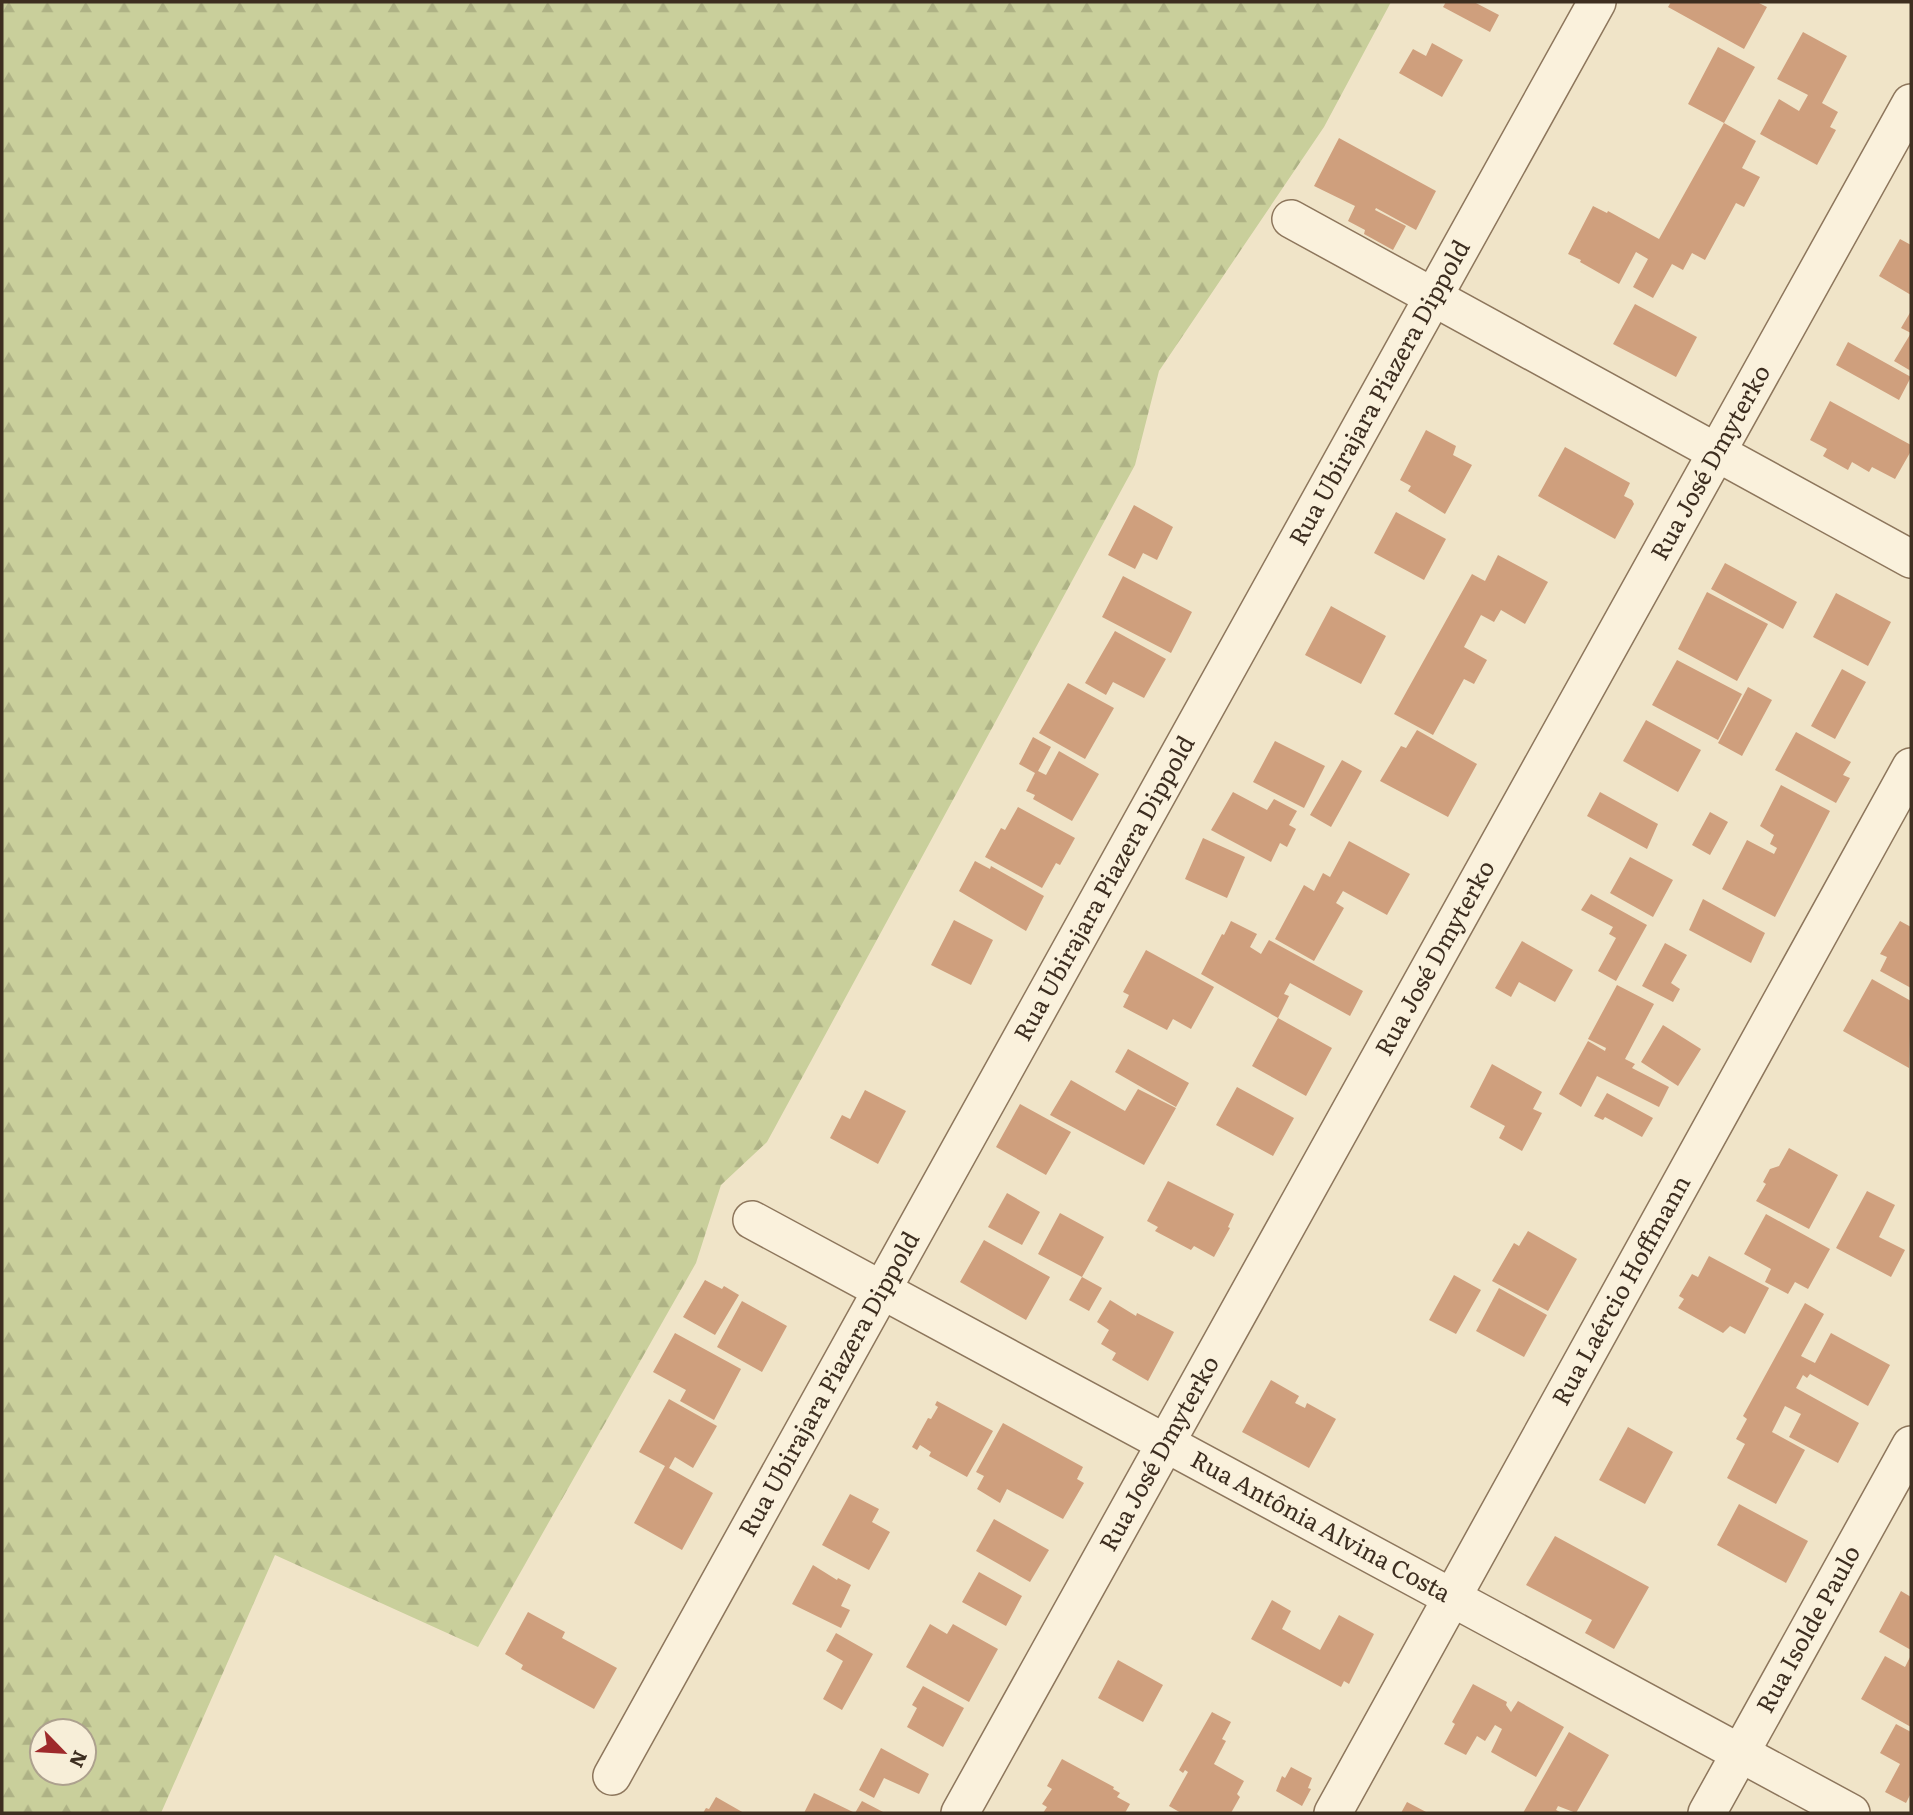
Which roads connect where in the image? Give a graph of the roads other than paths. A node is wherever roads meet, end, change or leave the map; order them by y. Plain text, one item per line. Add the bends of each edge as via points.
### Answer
1 (1597, 2) edge
2 (1911, 103) edge
3 (1291, 219) dead end
4 (1434, 297) junction
5 (1717, 453) junction
6 (1911, 559) edge
7 (1911, 767) edge
8 (752, 1220) dead end
9 (882, 1290) junction
10 (1166, 1443) junction
11 (1911, 1445) edge
12 (1452, 1598) junction
13 (1740, 1753) junction
14 (612, 1776) dead end
15 (960, 1813) edge
16 (1333, 1813) edge
17 (1707, 1813) edge
18 (1851, 1813) edge

1 - 4 street, Rua Ubirajara Piazera Dippold
2 - 5 street, Rua José Dmyterko
3 - 4 street
4 - 5 street
4 - 9 street, Rua Ubirajara Piazera Dippold
5 - 6 street
5 - 10 street, Rua José Dmyterko
7 - 12 street, Rua Laércio Hoffmann
8 - 9 street, Rua Antônia Alvina Costa
9 - 10 street, Rua Antônia Alvina Costa
9 - 14 street, Rua Ubirajara Piazera Dippold
10 - 12 street, Rua Antônia Alvina Costa
10 - 15 street, Rua José Dmyterko
11 - 13 street, Rua Isolde Paulo
12 - 13 street, Rua Antônia Alvina Costa
12 - 16 street, Rua Laércio Hoffmann
13 - 17 street, Rua Isolde Paulo
13 - 18 street, Rua Antônia Alvina Costa

